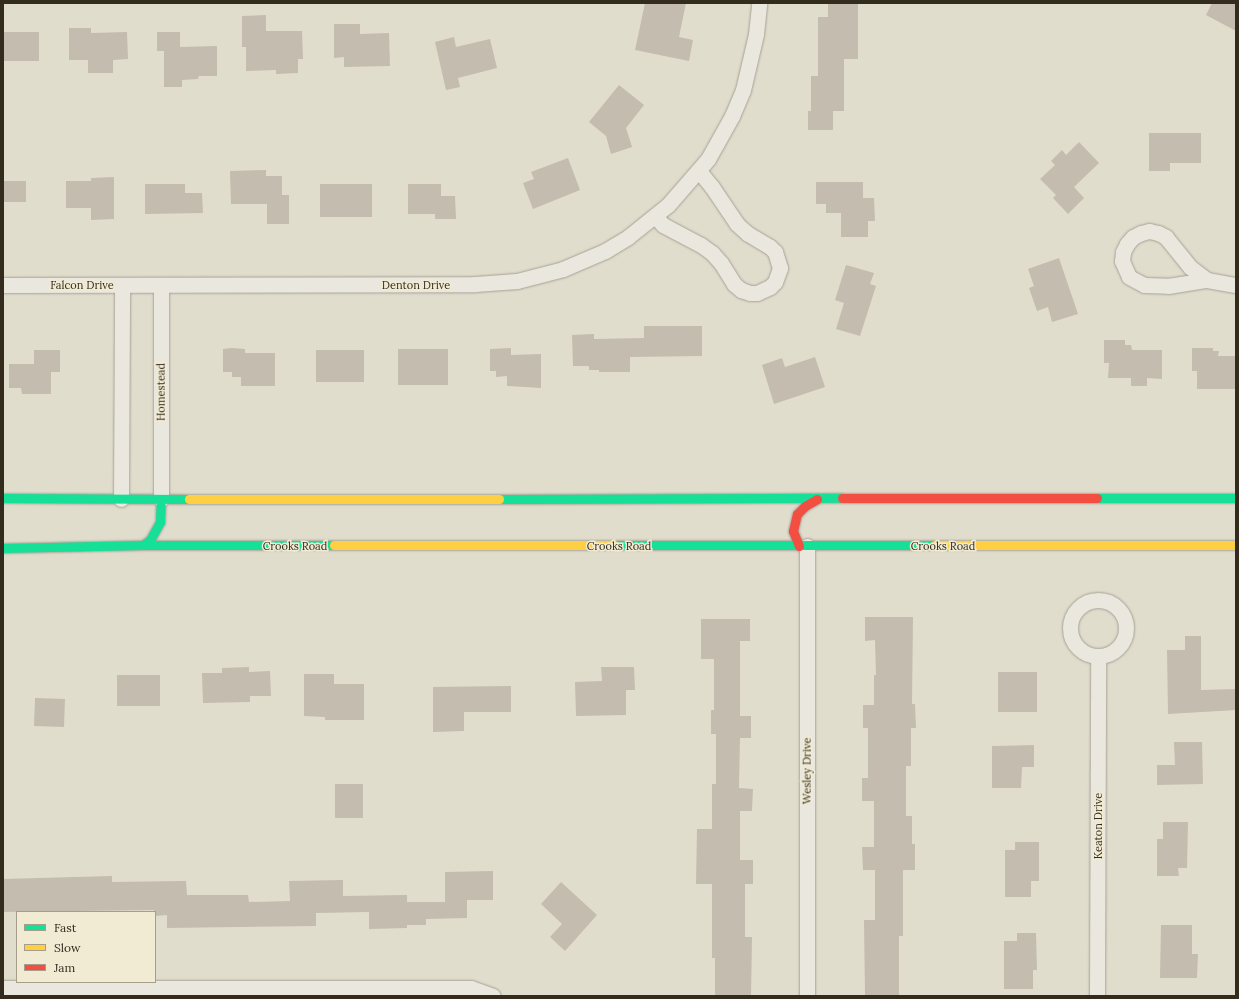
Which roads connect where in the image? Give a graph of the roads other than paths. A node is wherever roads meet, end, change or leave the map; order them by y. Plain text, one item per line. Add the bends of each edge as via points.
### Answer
1 (759, 3) edge
2 (699, 171) junction
3 (655, 216) junction
4 (1207, 280) junction
5 (3, 285) edge
6 (122, 285) junction
7 (161, 285) junction
8 (1236, 285) edge
9 (3, 498) edge
10 (1236, 498) edge
11 (121, 499) junction
12 (161, 499) junction
13 (817, 499) junction
14 (143, 545) junction
15 (1236, 545) edge
16 (803, 546) junction
17 (3, 548) edge
18 (1098, 656) dead end
19 (3, 988) edge
20 (493, 996) edge
21 (807, 996) edge
22 (1097, 996) edge

1 - 2 street, Denton Drive via 756,34 743,90 723,135
2 - 3 street, Denton Drive
2 - 3 street via 737,224 776,252 780,268 775,282 757,293 741,290 712,253 663,225
3 - 7 street, Denton Drive via 628,237 587,260 511,282
4 - 4 street via 1168,286 1144,285 1129,277 1122,261 1123,252 1133,237 1150,231 1158,233 1166,237 1190,267
4 - 8 street
5 - 6 street, Falcon Drive
6 - 7 street, Falcon Drive
6 - 11 street
7 - 12 street, Homestead
9 - 11 main road
10 - 13 main road
11 - 12 main road
12 - 13 main road
12 - 14 main road via 160,522 150,540
13 - 16 main road via 797,514 793,531
14 - 16 main road, Crooks Road
14 - 17 main road, Crooks Road
15 - 16 main road, Crooks Road
16 - 21 street, Wesley Drive
18 - 22 street, Keaton Drive
19 - 20 street via 471,988

